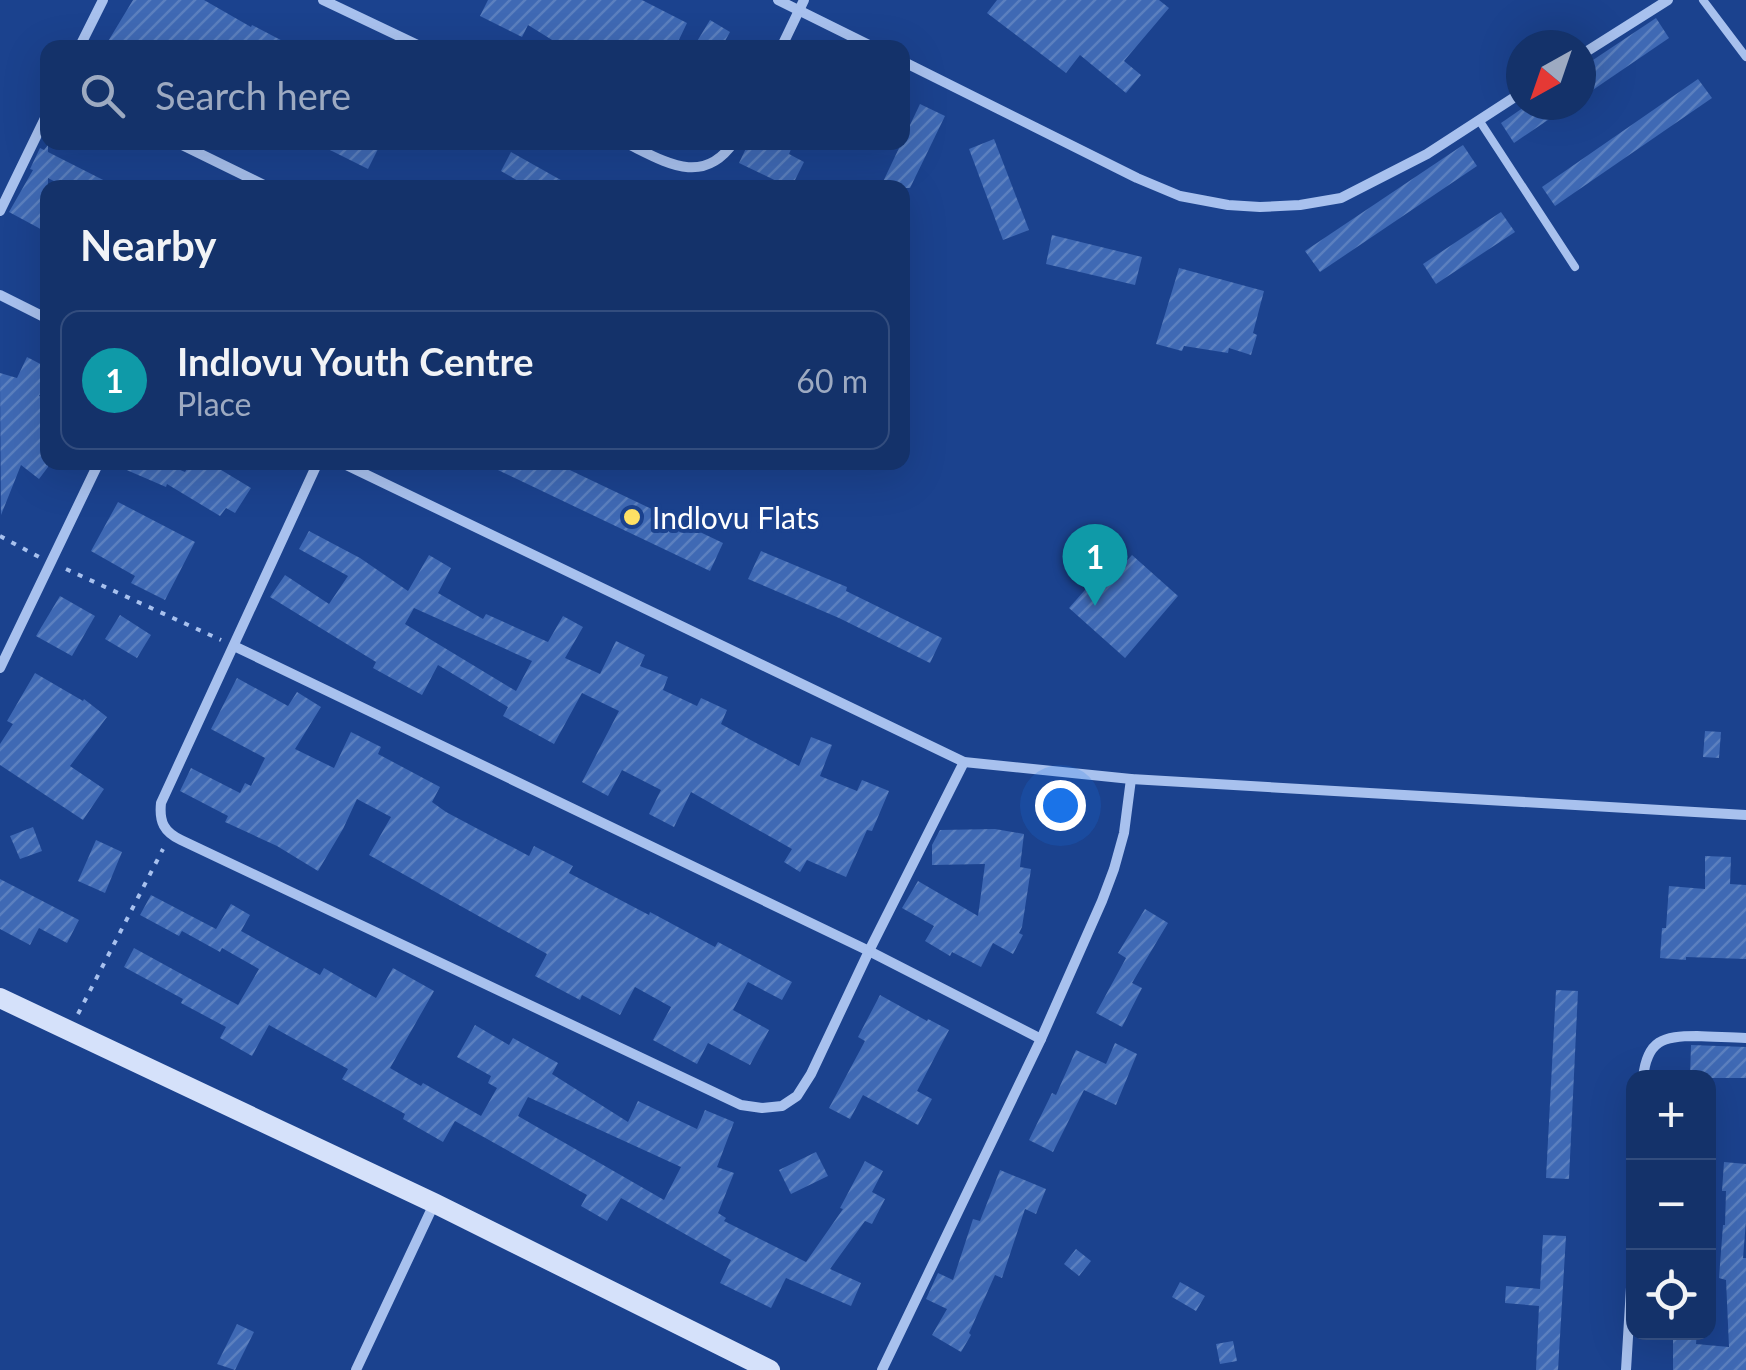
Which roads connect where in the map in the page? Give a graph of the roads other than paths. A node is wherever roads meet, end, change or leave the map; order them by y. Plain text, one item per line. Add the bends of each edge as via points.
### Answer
1 (102, 0) edge
2 (323, 0) edge
3 (778, 0) edge
4 (1668, 0) edge
5 (1703, 0) edge
6 (802, 5) edge
7 (83, 40) edge
8 (407, 40) edge
9 (786, 40) edge
10 (861, 40) edge
11 (1596, 46) edge
12 (1746, 57) edge
13 (910, 66) edge
14 (1506, 104) edge
15 (1480, 120) junction
16 (40, 128) edge
17 (192, 150) edge
18 (640, 150) edge
19 (727, 150) edge
20 (254, 180) edge
21 (0, 211) edge
22 (1575, 268) dead end
23 (0, 295) edge
24 (40, 315) edge
25 (95, 470) edge
26 (314, 470) edge
27 (357, 470) edge
28 (234, 646) junction
29 (0, 668) edge
30 (964, 762) junction
31 (1131, 779) junction
32 (1746, 815) edge
33 (869, 950) junction
34 (0, 998) edge
35 (1746, 1038) edge
36 (1041, 1039) junction
37 (1644, 1070) edge
38 (434, 1204) junction
39 (1633, 1250) edge
40 (356, 1370) edge
41 (770, 1370) edge
42 (882, 1370) edge
43 (1626, 1370) edge

1 - 7 street
2 - 8 street
3 - 6 street
4 - 11 street
5 - 12 lane
6 - 9 street
6 - 10 street
13 - 15 street via 1138,178 1180,196 1228,205 1341,198
14 - 15 street
15 - 22 lane
16 - 21 street
17 - 20 street
18 - 19 street via 689,167 717,162
23 - 24 street
25 - 29 street
26 - 28 street
27 - 30 street
28 - 33 street
28 - 33 street via 161,803 170,835 741,1105 782,1106 797,1096
30 - 31 street
30 - 33 street
31 - 32 street
31 - 36 street via 1114,869
33 - 36 street
34 - 38 street
35 - 37 street via 1670,1036 1655,1044
36 - 42 street
38 - 40 street
38 - 41 street
39 - 43 street

